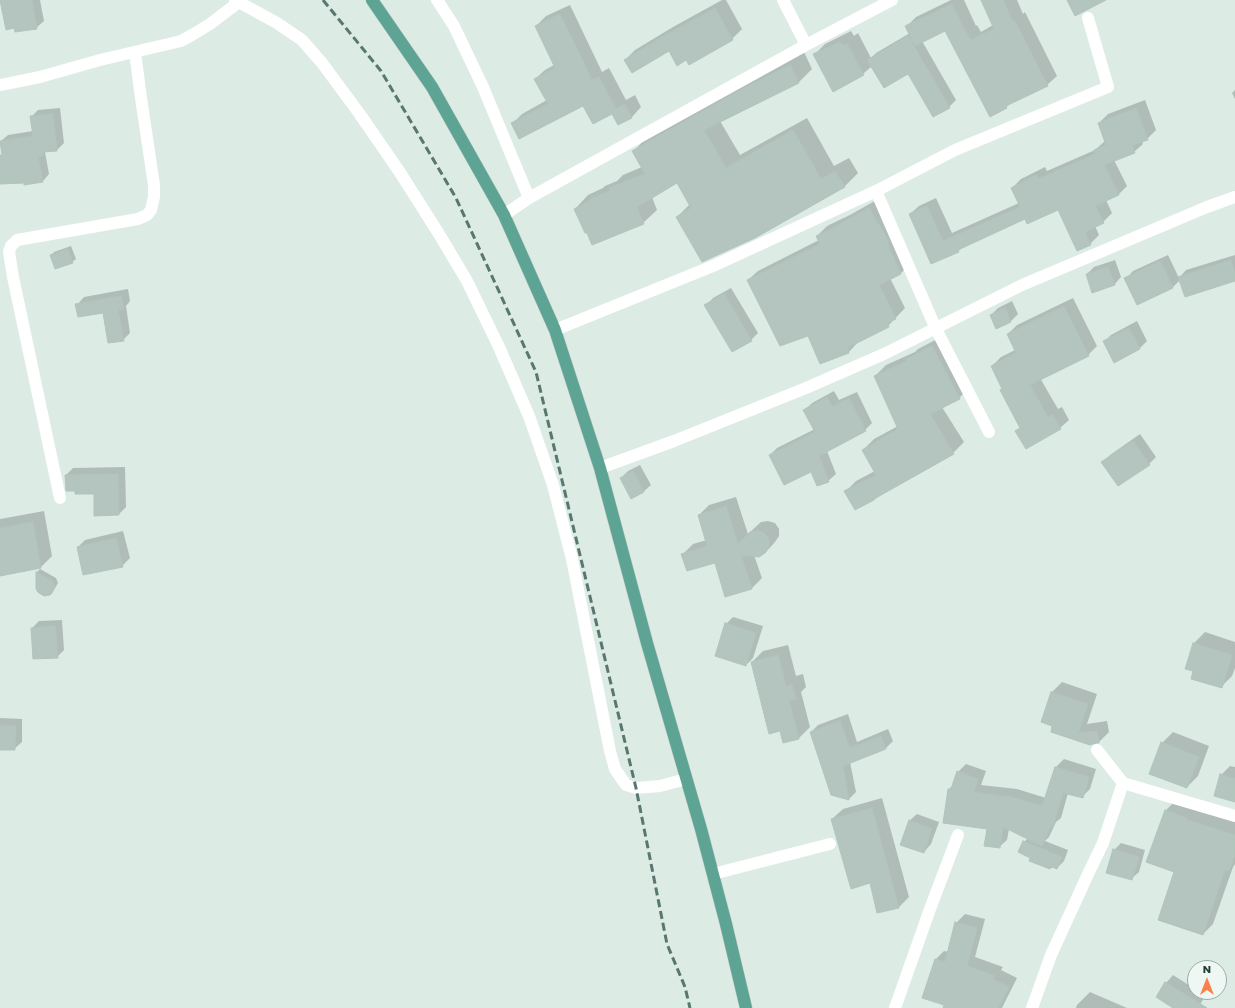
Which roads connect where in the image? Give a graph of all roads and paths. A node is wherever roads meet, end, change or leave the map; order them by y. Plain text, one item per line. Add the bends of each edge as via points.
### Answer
1 (372, 0) edge
2 (437, 0) edge
3 (783, 0) edge
4 (892, 0) edge
5 (237, 1) edge
6 (1088, 18) dead end
7 (806, 45) junction
8 (135, 52) junction
9 (0, 85) edge
10 (876, 191) junction
11 (1235, 197) edge
12 (529, 198) junction
13 (504, 214) junction
14 (936, 329) junction
15 (555, 330) junction
16 (989, 432) dead end
17 (600, 468) junction
18 (60, 498) dead end
19 (1097, 750) dead end
20 (686, 779) junction
21 (1123, 783) junction
22 (1235, 816) edge
23 (958, 835) dead end
24 (830, 844) dead end
25 (713, 874) junction
26 (746, 1008) edge
27 (895, 1008) edge
28 (1032, 1008) edge

1 - 13 main road via 432,87
2 - 12 street via 454,26
3 - 7 street
4 - 7 street
5 - 8 street via 222,15 181,41
5 - 20 street via 302,40 322,63 399,171 463,274 500,347 553,485 572,559 615,769 626,785 636,788 660,786
6 - 10 street via 1108,87 955,150
7 - 12 street
8 - 9 street
8 - 18 street via 154,185 151,210 138,219 17,240 9,252
10 - 14 street
10 - 15 street via 713,266
11 - 14 street via 1207,206 1022,285
12 - 13 street
13 - 15 main road
14 - 16 street
14 - 17 street via 806,388
15 - 17 main road
17 - 20 main road
19 - 21 street
20 - 25 main road
21 - 22 street
21 - 28 street via 1103,843 1051,955
23 - 27 street
24 - 25 street
25 - 26 main road

